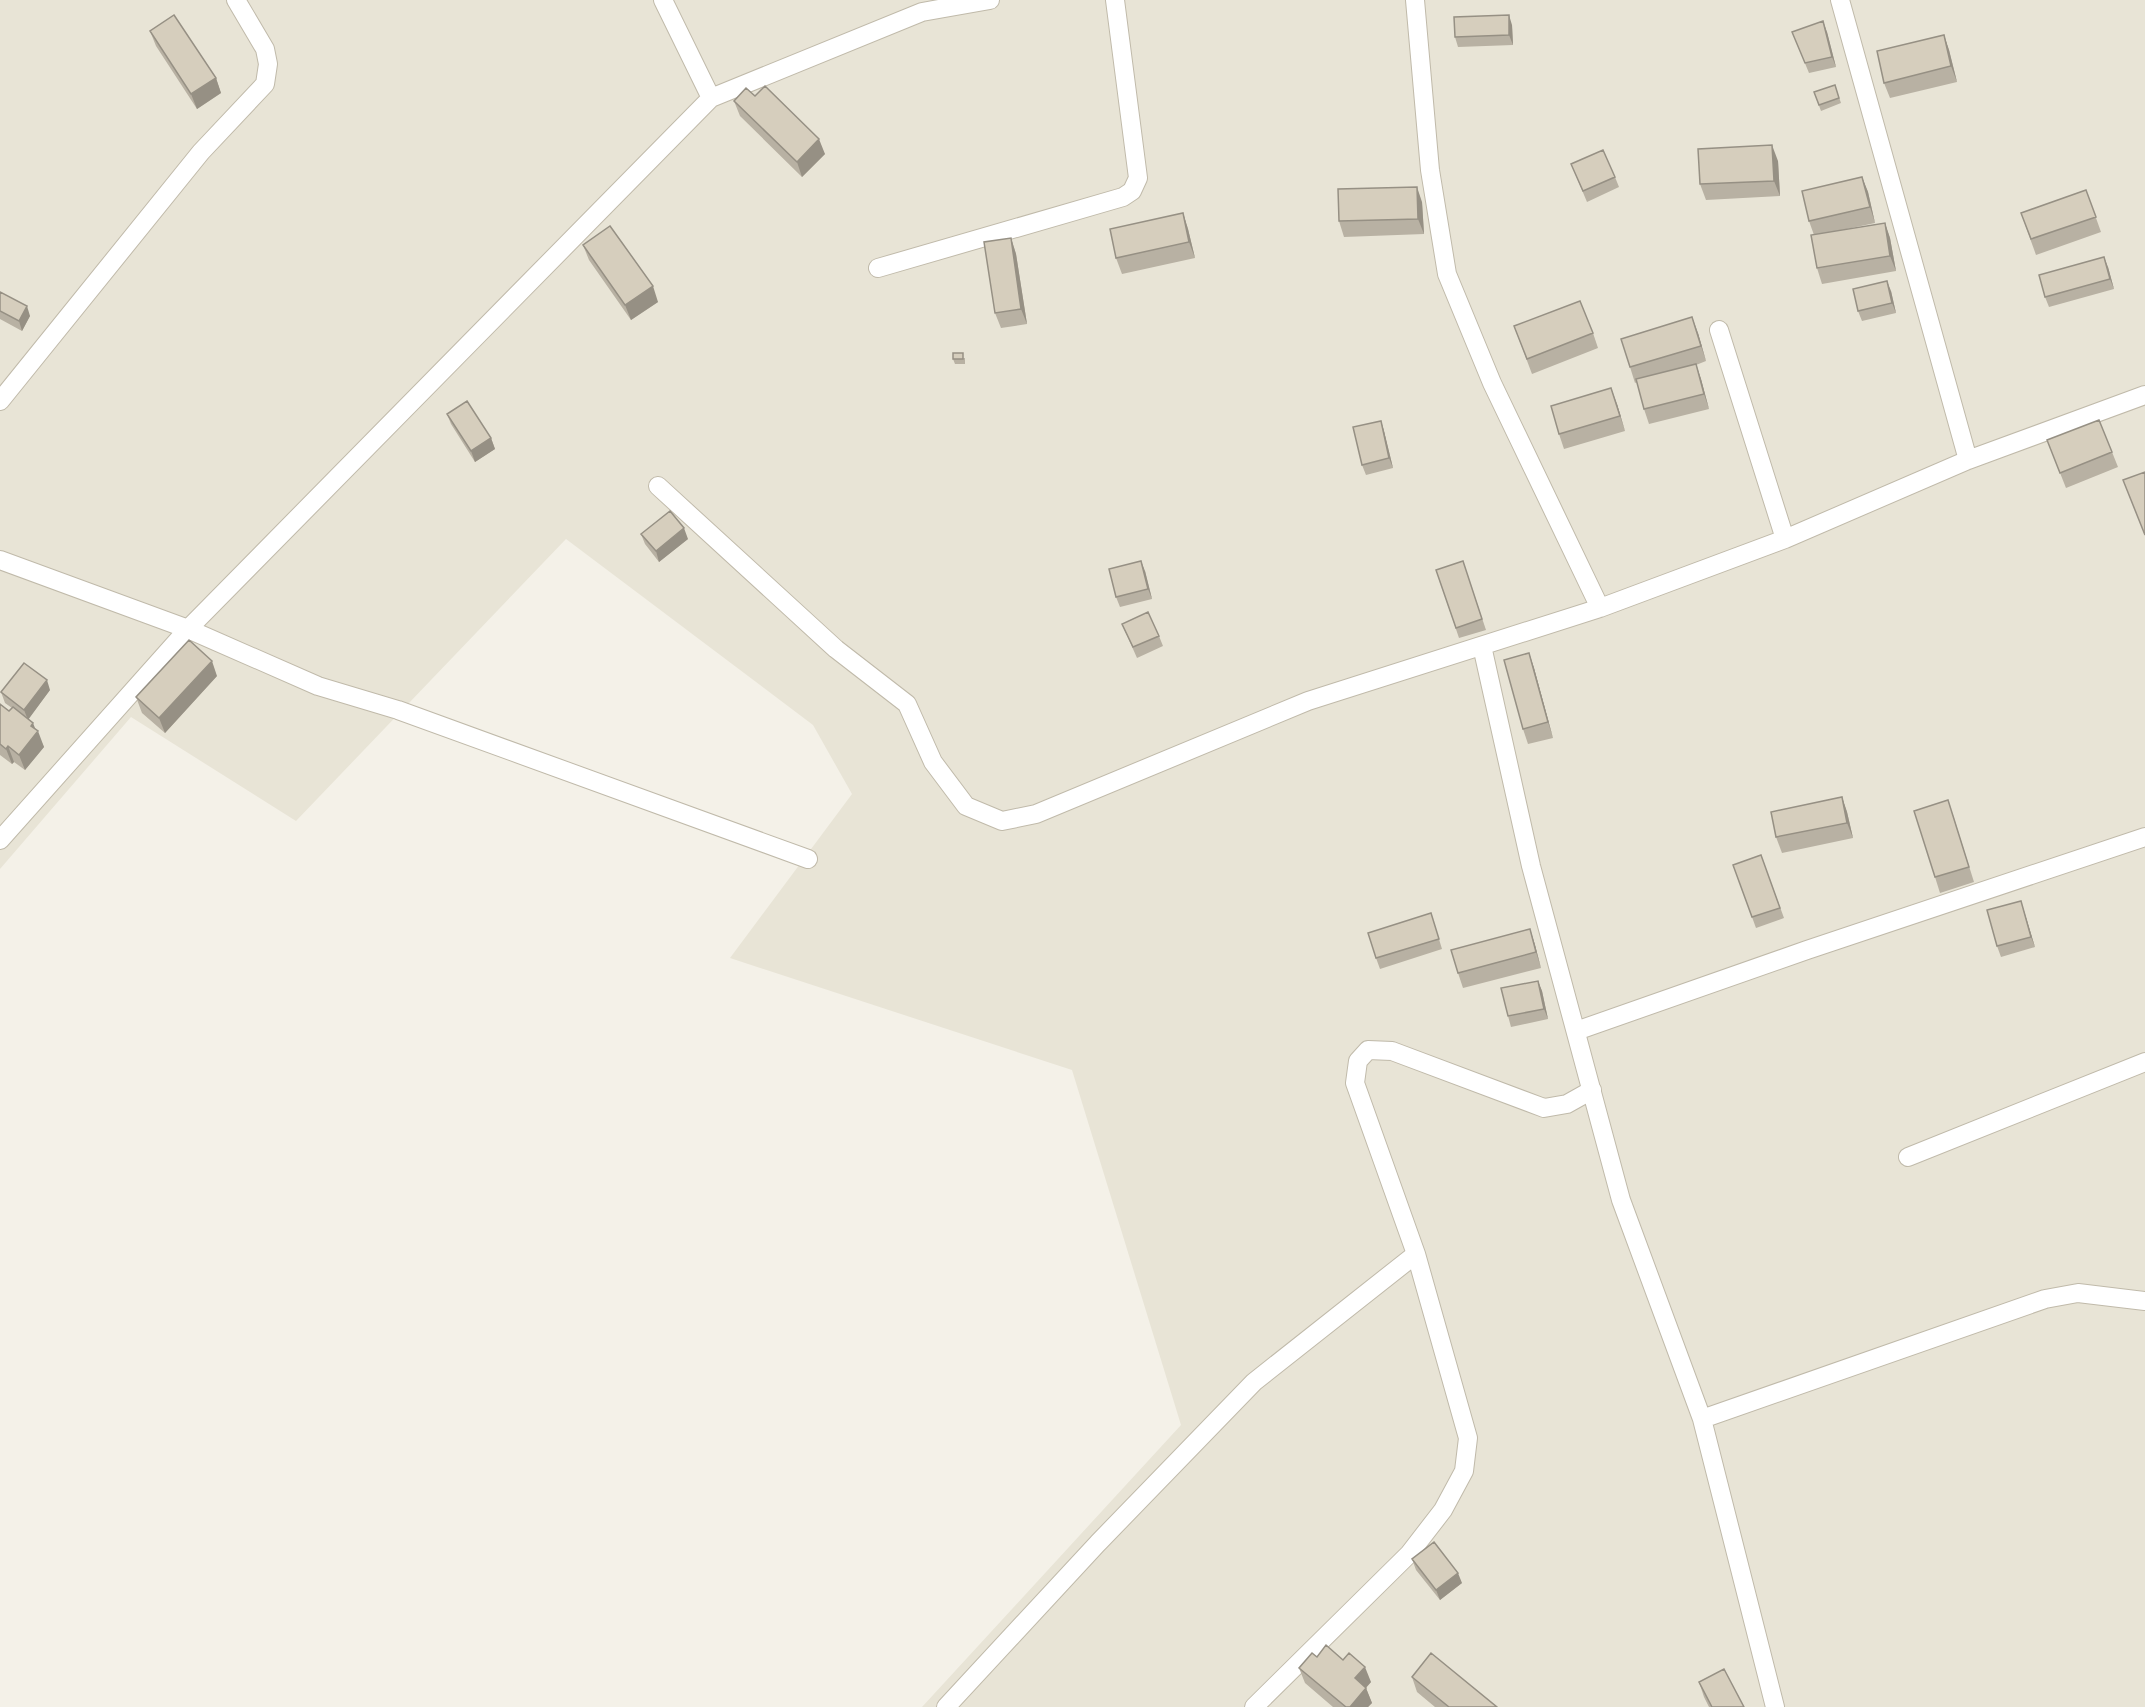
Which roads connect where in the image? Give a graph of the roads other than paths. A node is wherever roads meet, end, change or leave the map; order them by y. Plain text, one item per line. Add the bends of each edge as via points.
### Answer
1 (236, 0) edge
2 (664, 0) edge
3 (990, 0) edge
4 (1114, 0) edge
5 (1415, 0) edge
6 (1840, 0) edge
7 (711, 98) junction
8 (878, 267) dead end
9 (1719, 330) dead end
10 (2145, 395) edge
11 (0, 401) edge
12 (1968, 460) junction
13 (658, 486) dead end
14 (1785, 539) junction
15 (0, 560) edge
16 (1600, 608) junction
17 (188, 629) junction
18 (1482, 646) junction
19 (2145, 837) edge
20 (0, 840) edge
21 (808, 859) dead end
22 (1576, 1031) junction
23 (2145, 1062) edge
24 (1592, 1090) junction
25 (1908, 1157) dead end
26 (1416, 1254) junction
27 (2145, 1301) edge
28 (1702, 1419) junction
29 (946, 1707) edge
30 (1254, 1707) edge
31 (1775, 1707) edge

1 - 11 street via 265,49 265,84 201,152
2 - 7 street
3 - 7 street via 922,12
4 - 8 street via 1138,178 1132,191 1123,197
5 - 16 street via 1430,170 1448,274 1492,383
6 - 12 street
7 - 17 street
9 - 14 street
10 - 12 street
12 - 14 street
13 - 18 street via 836,649 907,704 933,762 966,806 1002,820 1036,814 1308,701
14 - 16 street
15 - 17 street
16 - 18 street
17 - 20 street
17 - 21 street via 318,686 398,710
18 - 22 street via 1531,866
19 - 22 street
22 - 24 street
23 - 25 street
24 - 26 street via 1567,1104 1544,1108 1392,1051 1368,1050 1358,1061 1355,1083
24 - 28 street via 1622,1200
26 - 29 street via 1254,1382
26 - 30 street via 1468,1438 1464,1471 1443,1510 1409,1554
27 - 28 street via 2078,1293 2045,1299
28 - 31 street

